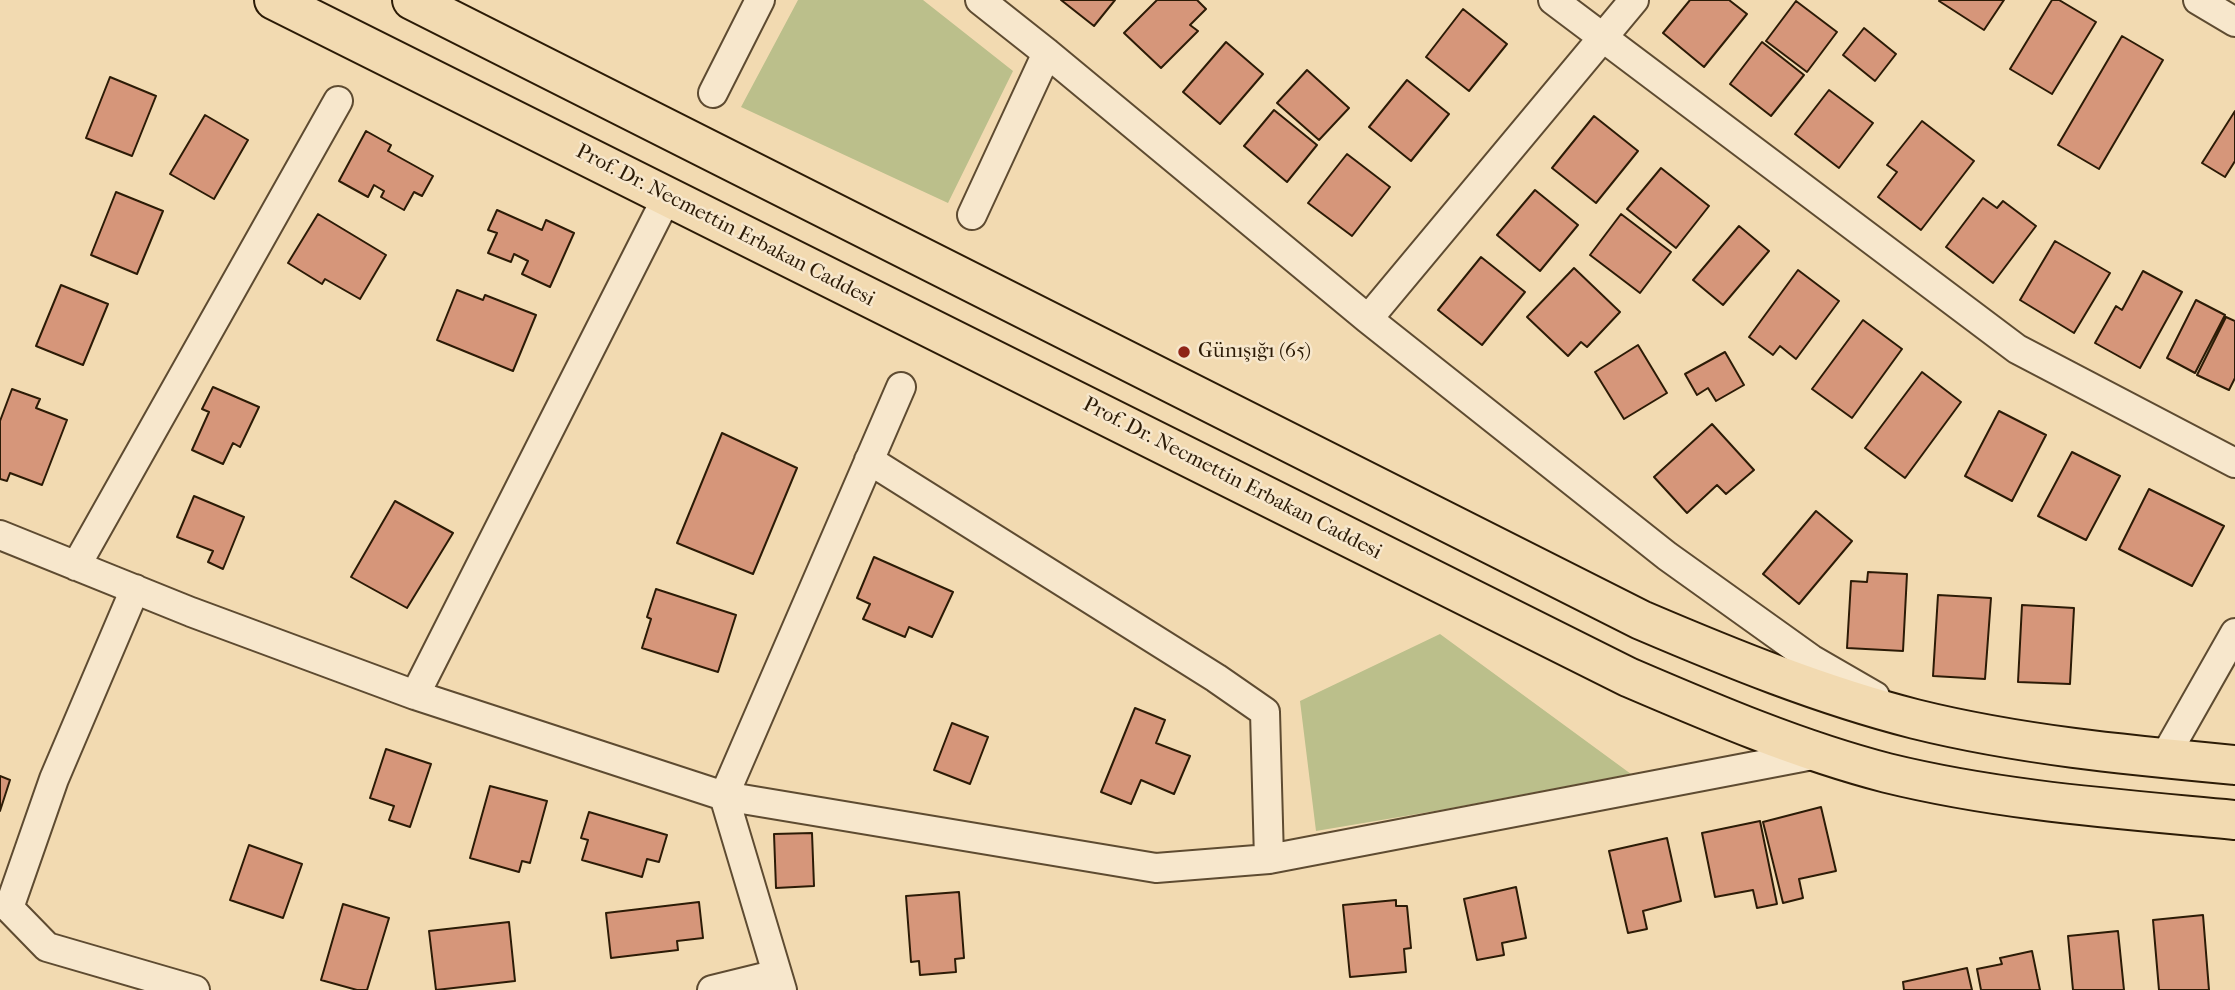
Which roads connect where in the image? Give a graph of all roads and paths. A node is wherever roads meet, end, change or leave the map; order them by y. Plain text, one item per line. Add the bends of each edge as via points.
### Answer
1 (274, 0) edge
2 (412, 0) edge
3 (760, 0) edge
4 (980, 0) edge
5 (1553, 0) edge
6 (1634, 0) edge
7 (2198, 0) edge
8 (2235, 22) edge
9 (1603, 38) junction
10 (1047, 53) junction
11 (713, 93) dead end
12 (338, 101) dead end
13 (667, 197) junction
14 (972, 215) dead end
15 (1368, 319) junction
16 (901, 387) dead end
17 (869, 460) junction
18 (2235, 463) edge
19 (2, 539) edge
20 (76, 566) junction
21 (135, 589) junction
22 (2235, 634) edge
23 (415, 695) junction
24 (1915, 718) junction
25 (1822, 753) junction
26 (2164, 758) junction
27 (2235, 765) edge
28 (724, 796) junction
29 (2235, 820) edge
30 (1269, 859) junction
31 (779, 982) edge
32 (195, 990) edge
33 (712, 990) edge

1 - 13 main road, Prof. Dr. Necmettin Erbakan Caddesi
2 - 24 main road via 1641,620 1741,662
3 - 11 street
4 - 10 street
5 - 9 street
6 - 9 street
7 - 8 street
9 - 15 street
9 - 18 street via 2017,349
10 - 14 street
10 - 15 street
12 - 20 street
13 - 23 street
13 - 25 main road, Prof. Dr. Necmettin Erbakan Caddesi via 1628,677
15 - 24 street via 1667,556 1811,659
16 - 17 street
17 - 28 street
17 - 30 street via 1265,712
19 - 20 street
20 - 21 street
21 - 23 street
21 - 32 street via 54,779 9,908 47,947
22 - 26 street
23 - 28 street
24 - 26 main road via 2079,750
25 - 29 main road, Prof. Dr. Necmettin Erbakan Caddesi via 1950,787
25 - 30 street
26 - 27 main road
28 - 30 street via 1156,868
28 - 31 street
31 - 33 street

